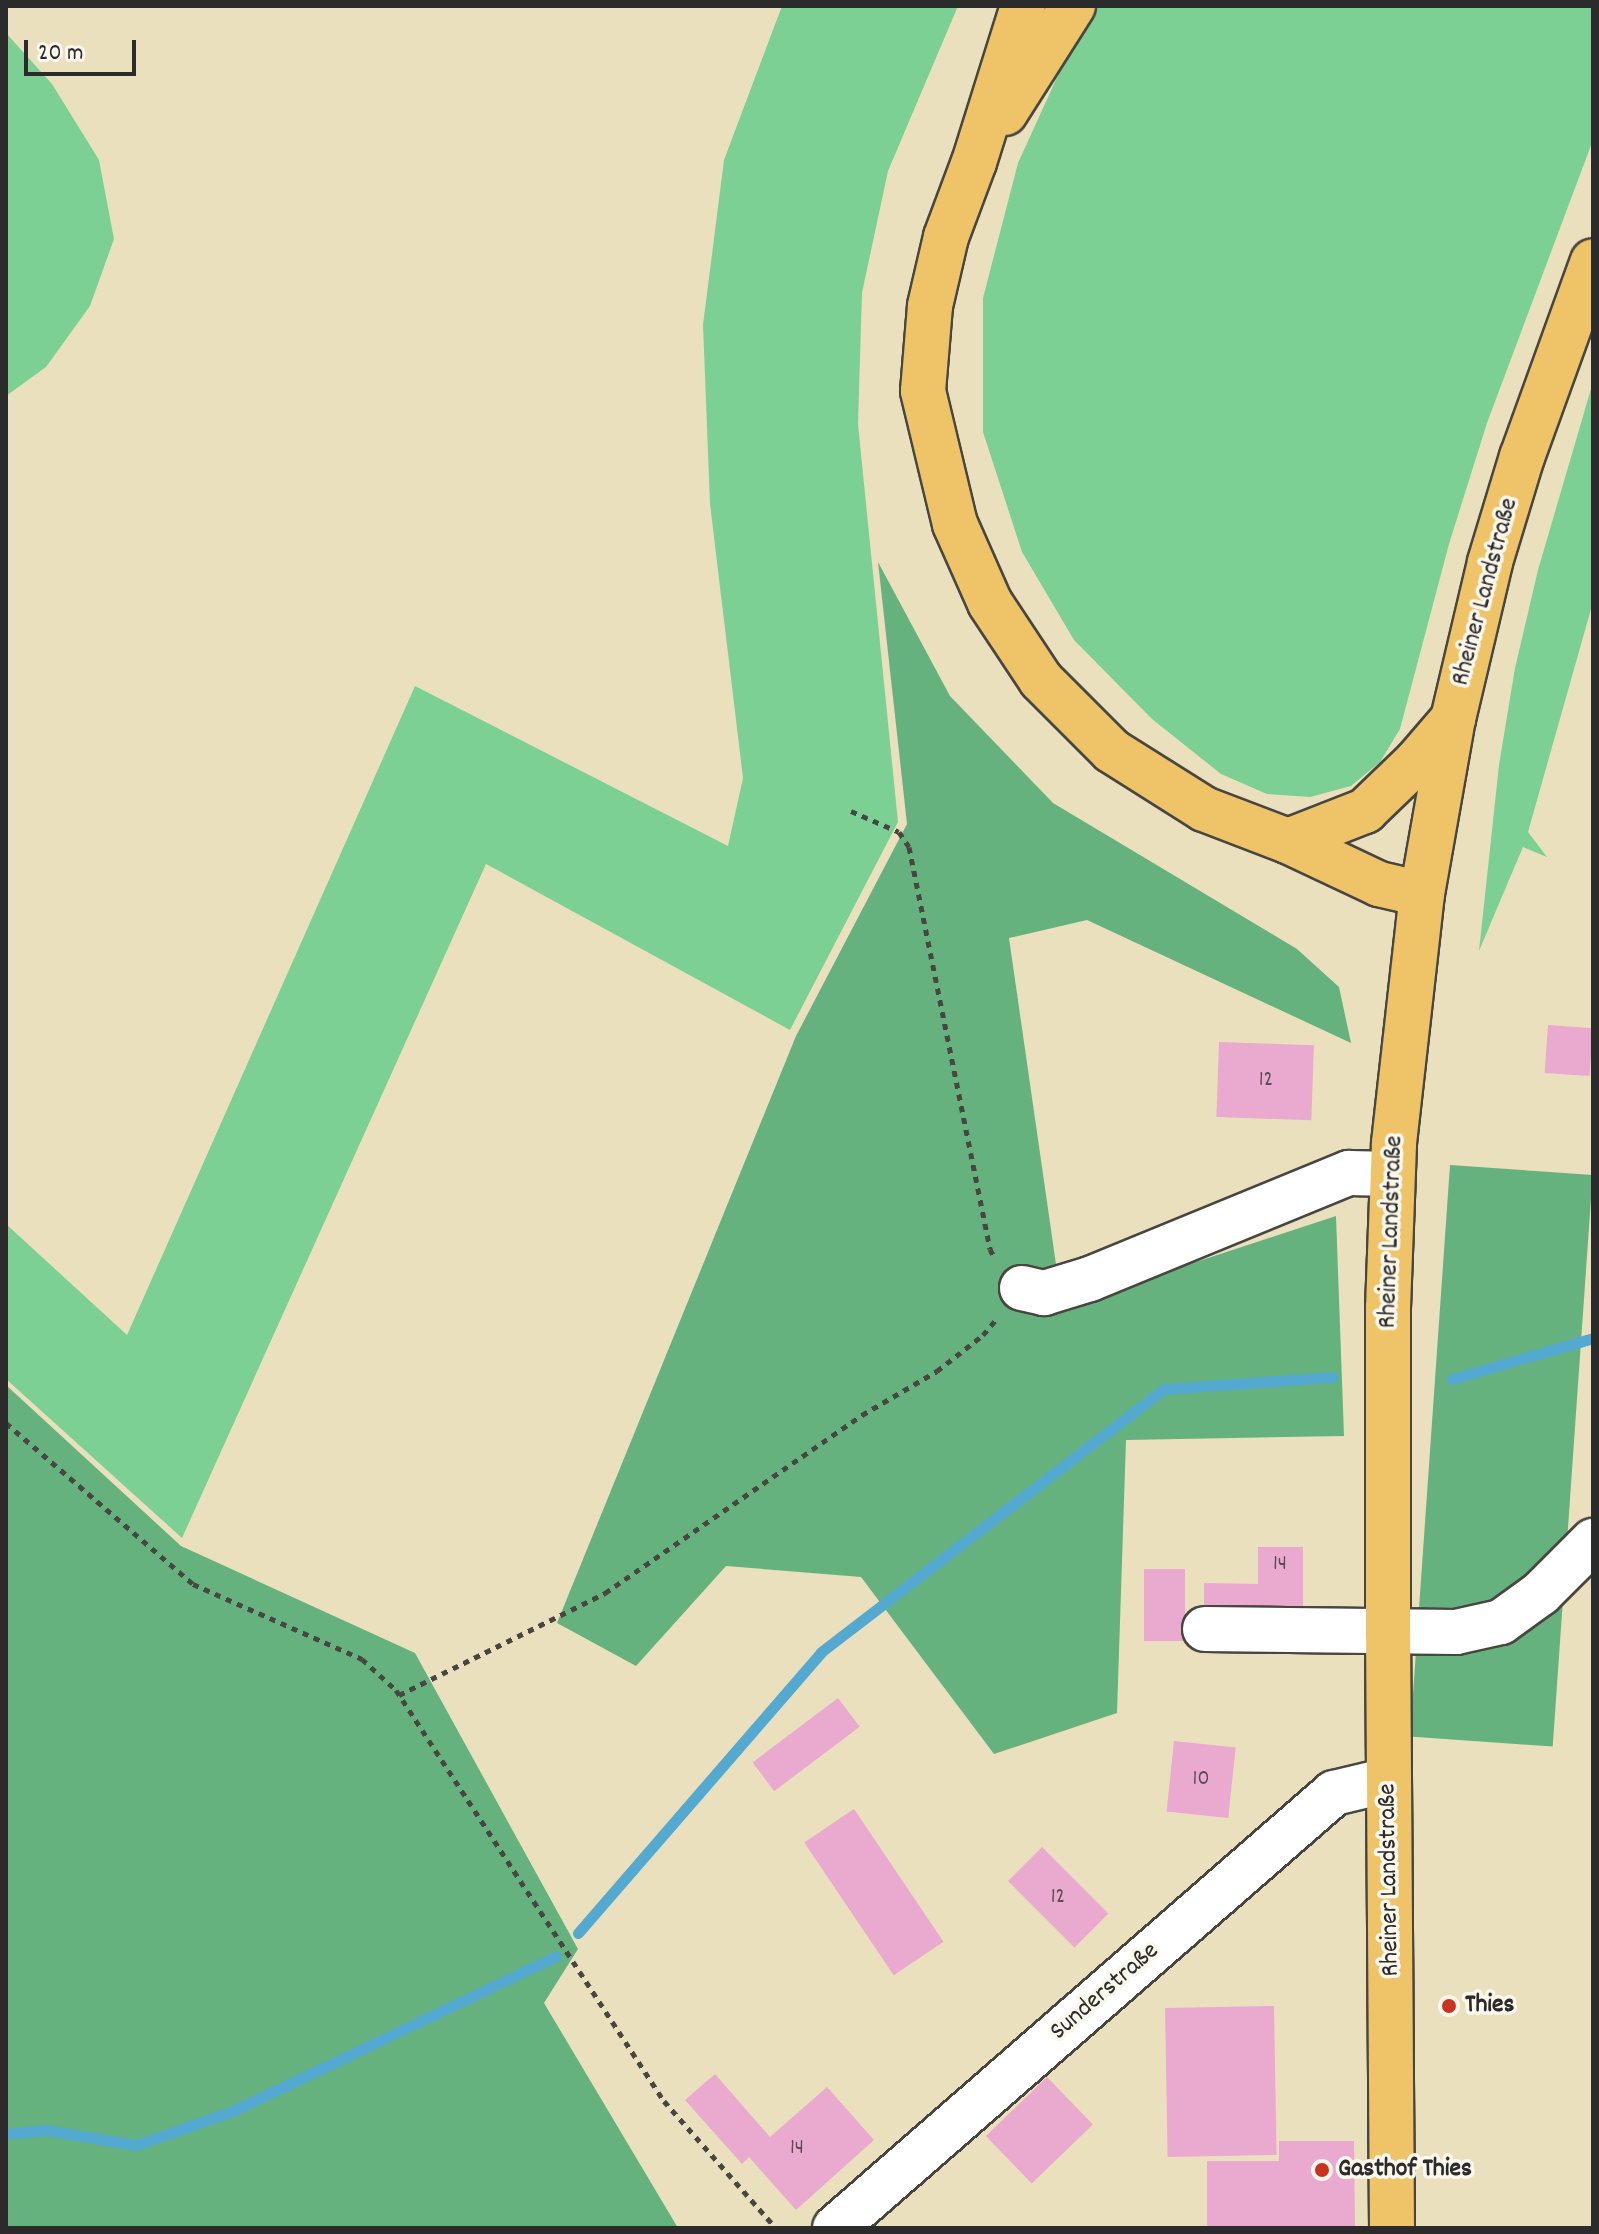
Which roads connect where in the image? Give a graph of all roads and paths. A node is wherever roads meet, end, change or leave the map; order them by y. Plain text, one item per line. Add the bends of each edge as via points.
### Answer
1 (1023, 6) edge
2 (1073, 6) edge
3 (974, 162) junction
4 (1593, 261) edge
5 (1453, 719) junction
6 (851, 811) dead end
7 (1288, 841) junction
8 (1422, 894) junction
9 (1392, 1174) junction
10 (1022, 1288) junction
11 (6, 1423) edge
12 (1593, 1541) edge
13 (1205, 1629) dead end
14 (1388, 1632) junction
15 (399, 1695) junction
16 (1388, 1780) junction
17 (776, 2228) edge
18 (835, 2228) edge
19 (1392, 2228) edge

1 - 3 main road
2 - 3 main road
3 - 7 main road via 946,237 930,306 923,391 955,524 990,603 1041,680 1112,751 1204,809
4 - 5 main road, Rheiner Landstraße via 1522,457 1490,562
5 - 7 main road via 1365,811
5 - 8 main road, Rheiner Landstraße
6 - 10 path via 899,832 909,847 990,1249 1002,1272
7 - 8 main road via 1379,884
8 - 9 main road, Rheiner Landstraße
9 - 10 street via 1349,1173 1090,1279 1044,1293
9 - 14 main road, Rheiner Landstraße
10 - 15 path via 983,1335 937,1371 862,1415 605,1593
11 - 15 path via 193,1584 362,1659
12 - 14 street via 1541,1593 1501,1622 1456,1632
13 - 14 street
14 - 16 main road, Rheiner Landstraße
15 - 17 path via 664,2101
16 - 18 street, Sunderstraße via 1334,1793
16 - 19 main road, Rheiner Landstraße

